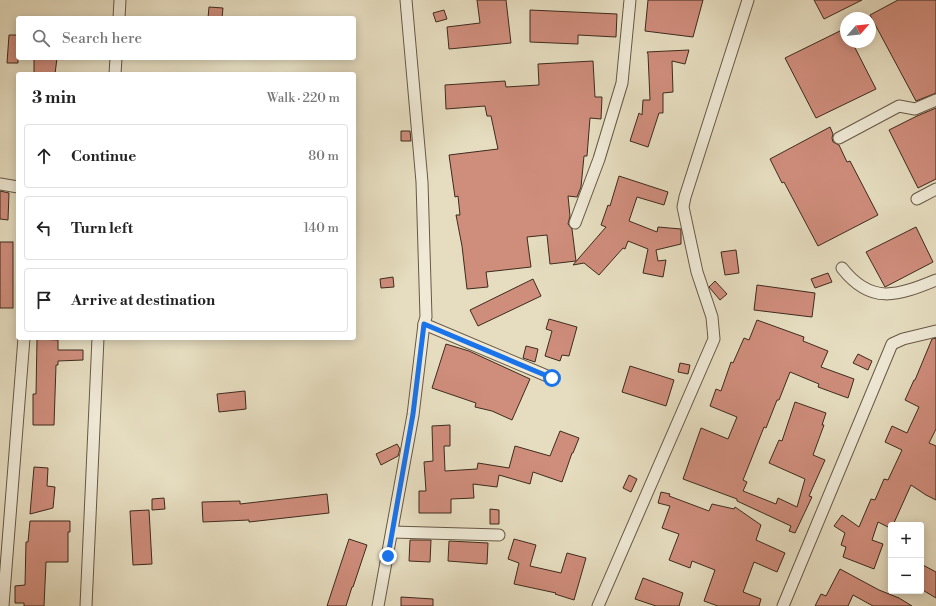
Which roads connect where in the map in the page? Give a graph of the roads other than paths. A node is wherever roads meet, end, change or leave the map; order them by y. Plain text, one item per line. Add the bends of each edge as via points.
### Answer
1 (120, 0) edge
2 (406, 0) edge
3 (630, 0) edge
4 (748, 0) edge
5 (119, 16) edge
6 (116, 60) edge
7 (115, 72) edge
8 (936, 100) edge
9 (838, 138) dead end
10 (0, 184) edge
11 (16, 186) edge
12 (936, 189) edge
13 (917, 199) dead end
14 (575, 223) dead end
15 (842, 268) dead end
16 (936, 280) edge
17 (424, 324) junction
18 (936, 331) edge
19 (24, 340) edge
20 (98, 340) edge
21 (552, 378) dead end
22 (392, 532) junction
23 (499, 535) dead end
24 (3, 606) edge
25 (86, 606) edge
26 (378, 606) edge
27 (598, 606) edge
28 (783, 606) edge

1 - 5 street
2 - 17 street via 423,198 426,318
3 - 14 street via 622,83 599,159
4 - 27 street via 683,207 697,272 712,317 714,339
6 - 7 street
8 - 9 street via 915,109 899,106
10 - 11 street
12 - 13 street
15 - 16 street via 864,289 881,294 897,292
17 - 21 street
17 - 22 street via 413,414
18 - 28 street via 892,344
19 - 24 street
20 - 25 street
22 - 23 street
22 - 26 street

